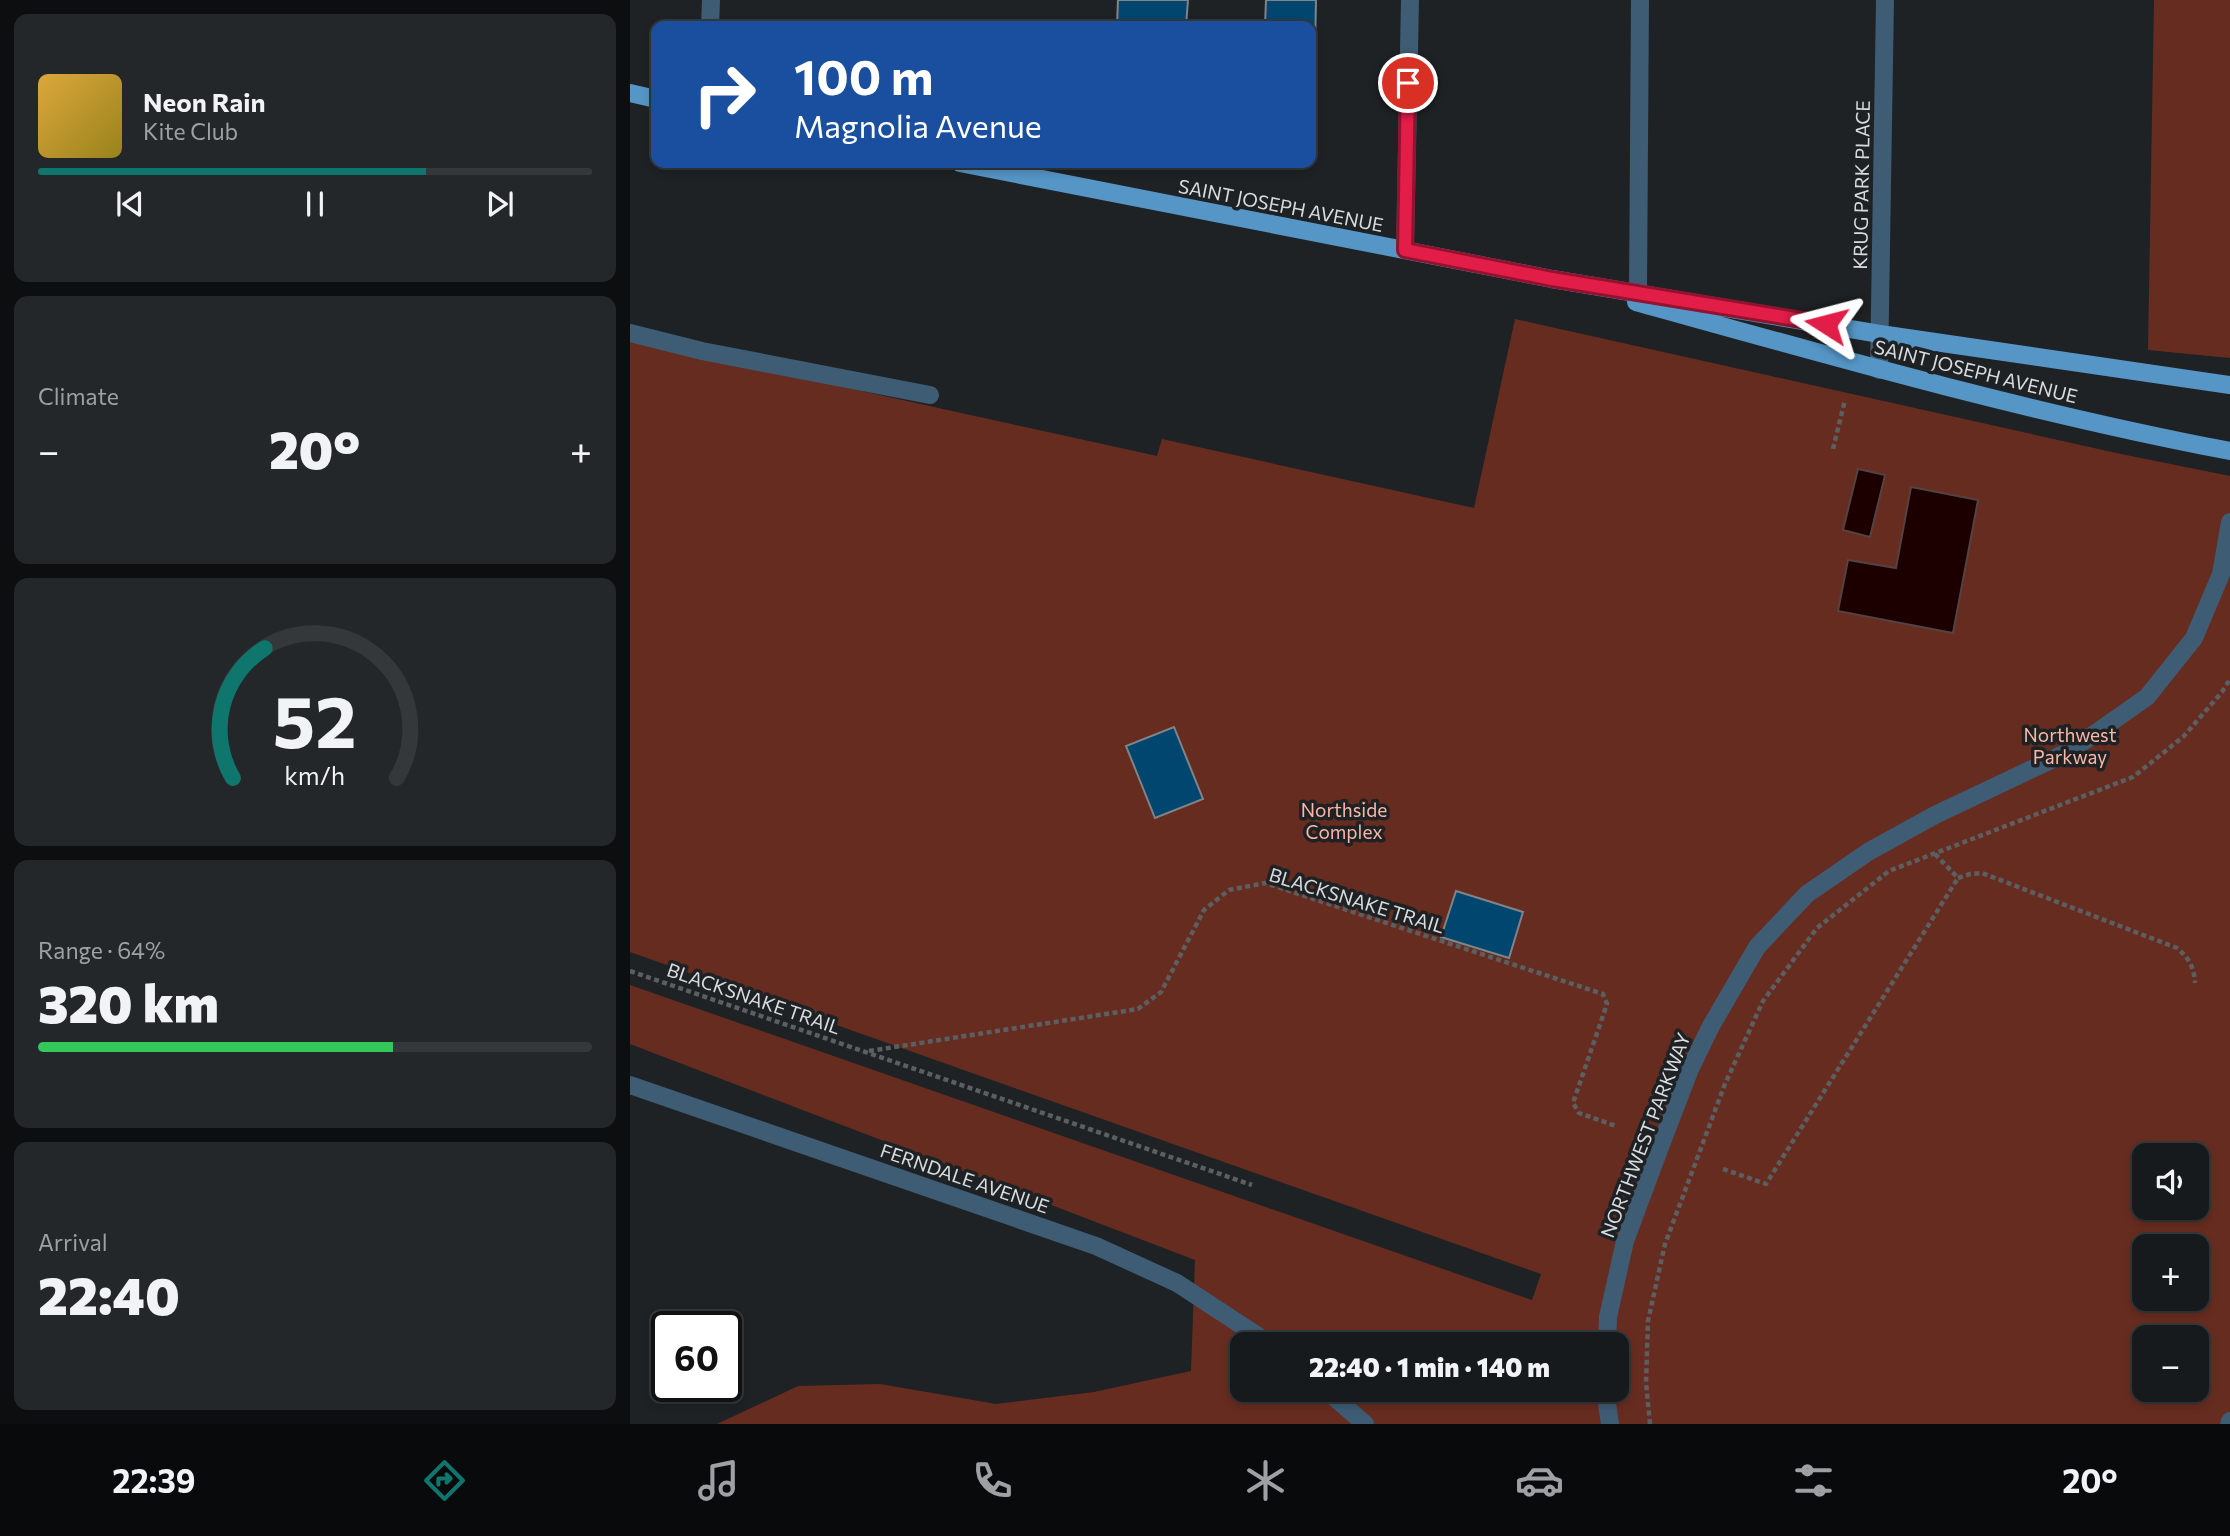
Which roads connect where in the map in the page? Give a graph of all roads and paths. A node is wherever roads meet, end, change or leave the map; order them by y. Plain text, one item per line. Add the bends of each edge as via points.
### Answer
1 (711, 0) edge
2 (1410, 0) edge
3 (1640, 0) edge
4 (1885, 0) edge
5 (710, 21) edge
6 (630, 93) edge
7 (651, 98) edge
8 (986, 168) edge
9 (1405, 250) junction
10 (1552, 279) junction
11 (1638, 293) junction
12 (630, 333) edge
13 (1880, 334) junction
14 (1879, 370) junction
15 (2230, 385) edge
16 (930, 395) dead end
17 (1845, 400) dead end
18 (1833, 449) dead end
19 (2230, 451) edge
20 (2230, 522) edge
21 (2230, 679) edge
22 (1935, 853) junction
23 (1958, 878) junction
24 (630, 971) edge
25 (2195, 983) dead end
26 (869, 1051) junction
27 (630, 1084) edge
28 (1616, 1126) dead end
29 (1723, 1169) dead end
30 (1252, 1185) dead end
31 (1252, 1332) edge
32 (1607, 1332) edge
33 (1340, 1402) edge
34 (1607, 1402) edge
35 (1365, 1424) edge
36 (1610, 1424) edge
37 (1650, 1424) edge

1 - 5 street
2 - 9 street
3 - 11 street
4 - 13 street, KRUG PARK PLACE
6 - 7 main road
8 - 9 main road, SAINT JOSEPH AVENUE
9 - 10 main road, SAINT JOSEPH AVENUE
10 - 11 main road, SAINT JOSEPH AVENUE
10 - 14 main road, SAINT JOSEPH AVENUE
11 - 13 main road, SAINT JOSEPH AVENUE
12 - 16 street
13 - 14 street, KRUG PARK PLACE
13 - 15 main road, SAINT JOSEPH AVENUE
14 - 19 main road, SAINT JOSEPH AVENUE
17 - 18 path
20 - 32 street, NORTHWEST PARKWAY via 2221,574 2194,638 2147,697 2070,751 1947,808 1868,852 1807,894 1756,947 1690,1069 1625,1241
21 - 22 path via 2183,737 2133,777
22 - 23 path
22 - 37 path via 1889,871 1817,928 1763,1001 1725,1084 1665,1244 1648,1321
23 - 25 path via 1982,873 2177,948 2194,969
23 - 29 path via 1766,1184
24 - 26 path, BLACKSNAKE TRAIL
26 - 28 path, BLACKSNAKE TRAIL via 1138,1009 1161,992 1204,910 1229,890 1265,883 1603,994 1607,1004 1573,1103 1579,1113
26 - 30 path, BLACKSNAKE TRAIL
27 - 31 street, FERNDALE AVENUE via 1096,1246 1177,1283
33 - 35 street
34 - 36 street

